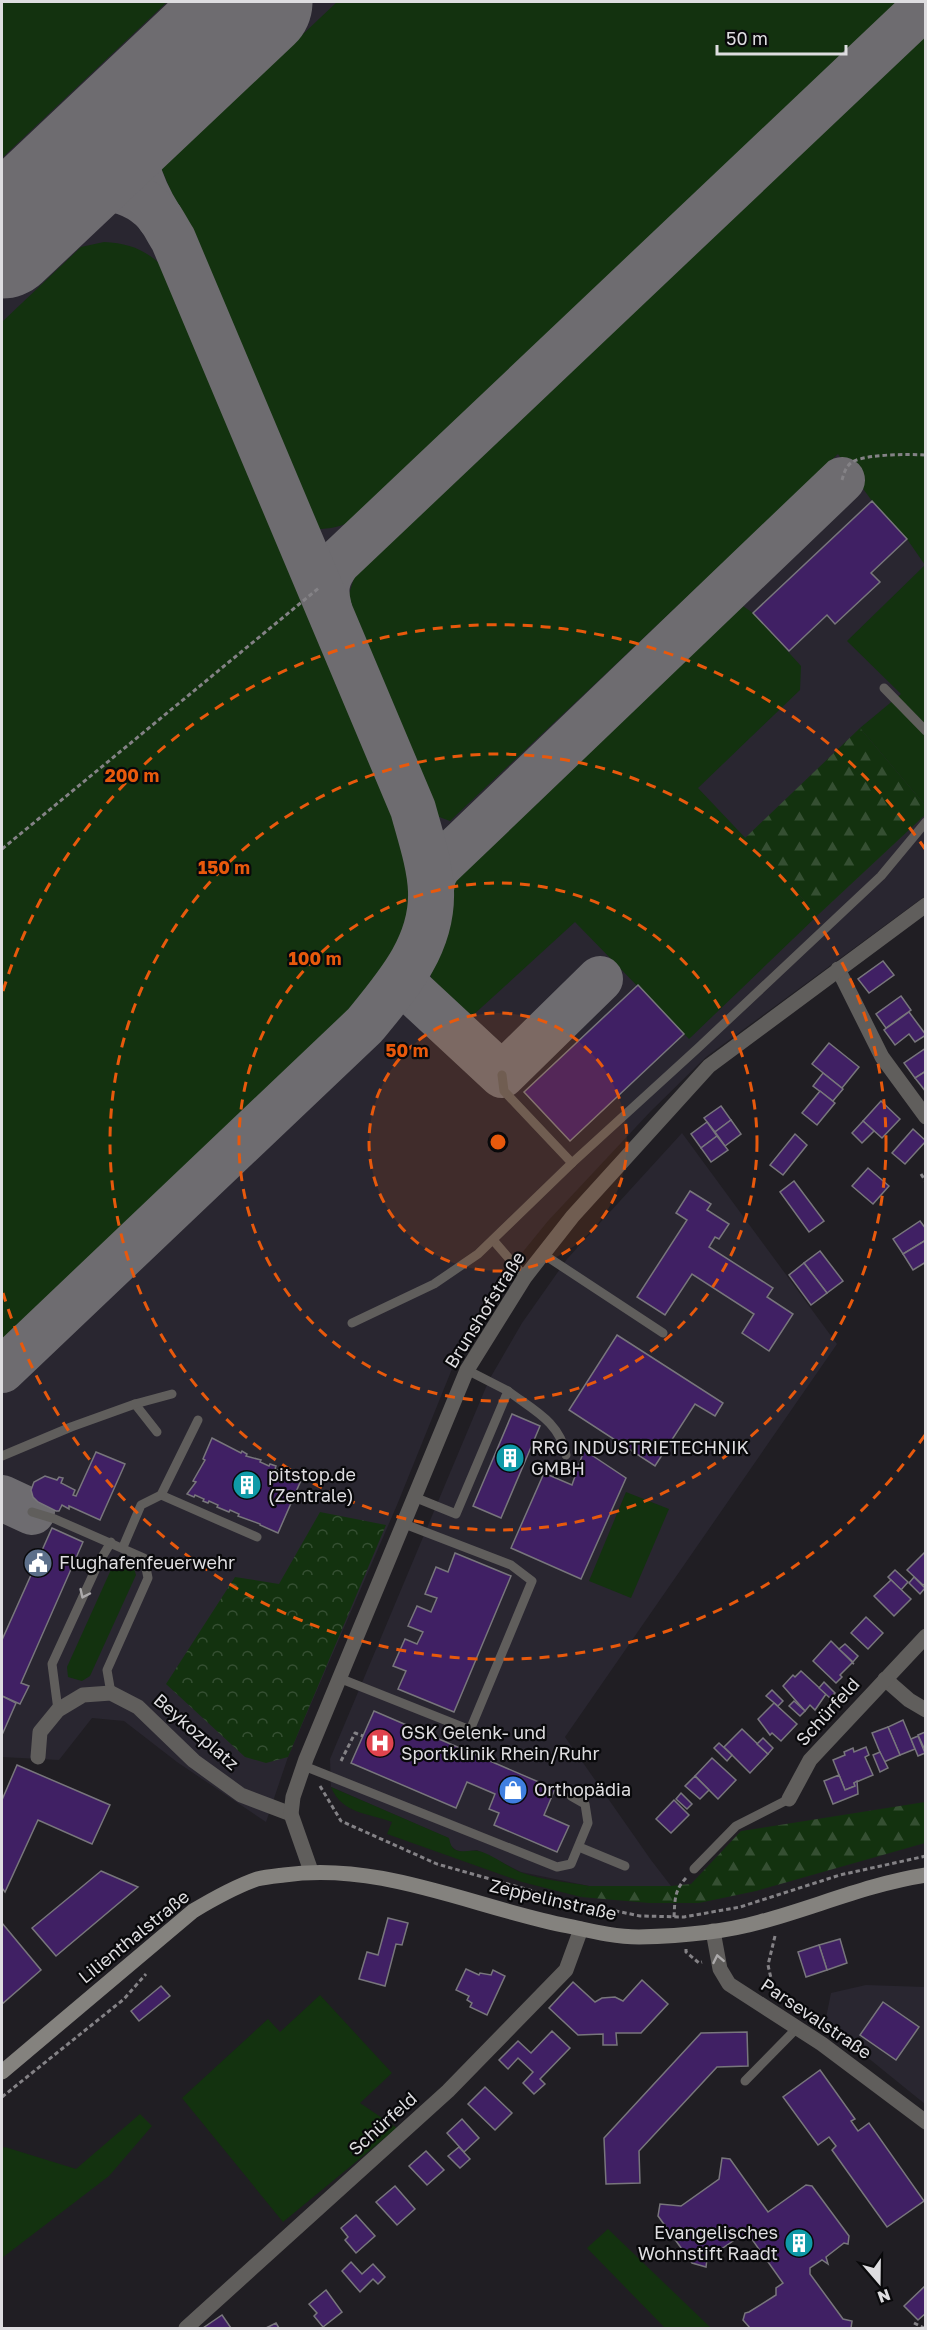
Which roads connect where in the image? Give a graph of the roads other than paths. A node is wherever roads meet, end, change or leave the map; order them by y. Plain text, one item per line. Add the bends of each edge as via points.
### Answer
1 (884, 688) dead end
2 (926, 731) edge
3 (926, 822) edge
4 (926, 905) edge
5 (838, 969) junction
6 (502, 1075) dead end
7 (926, 1117) edge
8 (572, 1163) junction
9 (493, 1240) junction
10 (543, 1254) junction
11 (525, 1276) junction
12 (352, 1323) dead end
13 (663, 1333) dead end
14 (467, 1371) junction
15 (508, 1391) junction
16 (172, 1394) dead end
17 (135, 1404) junction
18 (198, 1420) dead end
19 (157, 1432) dead end
20 (566, 1455) dead end
21 (2, 1456) edge
22 (161, 1496) junction
23 (414, 1497) junction
24 (32, 1512) dead end
25 (402, 1523) junction
26 (257, 1538) dead end
27 (111, 1542) junction
28 (123, 1547) junction
29 (926, 1636) edge
30 (339, 1678) junction
31 (885, 1678) junction
32 (111, 1692) junction
33 (58, 1710) junction
34 (926, 1710) edge
35 (38, 1757) dead end
36 (304, 1766) junction
37 (571, 1796) dead end
38 (789, 1799) joint
39 (291, 1814) junction
40 (579, 1847) junction
41 (625, 1866) dead end
42 (694, 1869) road end
43 (311, 1871) junction
44 (926, 1875) edge
45 (581, 1929) junction
46 (713, 1931) junction
47 (797, 2028) junction
48 (2, 2072) edge
49 (745, 2081) dead end
50 (926, 2122) edge
51 (186, 2328) edge

1 - 2 lane
3 - 8 lane via 881,876
4 - 5 street, Brunshofstraße
5 - 7 street via 882,1058
5 - 10 street, Brunshofstraße via 709,1066
6 - 8 lane via 504,1091
8 - 9 lane
9 - 11 lane
9 - 12 lane via 435,1284
10 - 11 street, Brunshofstraße
10 - 13 lane
11 - 14 street, Brunshofstraße
14 - 15 lane
14 - 23 street, Brunshofstraße
15 - 20 lane via 553,1424 564,1441
15 - 23 lane via 456,1514
16 - 17 lane
17 - 19 lane
17 - 21 lane
18 - 22 lane
22 - 26 lane
22 - 28 lane via 141,1505
23 - 25 street, Brunshofstraße
24 - 27 lane
25 - 30 street, Brunshofstraße
25 - 30 lane via 511,1565 532,1581 470,1730
27 - 28 lane
27 -> 33 lane via 52,1664
28 - 32 lane via 144,1558 148,1578 108,1670
29 - 31 street, Schürfeld
30 - 36 street, Brunshofstraße
31 - 34 street
31 - 38 street, Schürfeld via 810,1760
32 - 33 street via 83,1695
32 - 39 street, Beykozplatz via 138,1707 194,1761 241,1795
33 - 35 street via 40,1732
36 - 39 street, Brunshofstraße
36 - 40 lane via 557,1867 571,1864
37 - 40 lane via 585,1804 588,1823
38 - 42 lane, Schürfeld via 736,1826
39 - 43 street
40 - 41 lane
43 - 45 main road, Zeppelinstraße via 396,1882
43 - 48 main road, Lilienthalstraße via 259,1879 223,1893 193,1911
44 - 46 main road, Zeppelinstraße via 842,1895 760,1922
45 - 46 main road, Zeppelinstraße via 636,1937
45 - 51 street, Schürfeld via 566,1970 448,2091
47 -> 46 street, Parsevalstraße via 729,1984 720,1969
47 - 49 lane
47 - 50 street, Parsevalstraße

